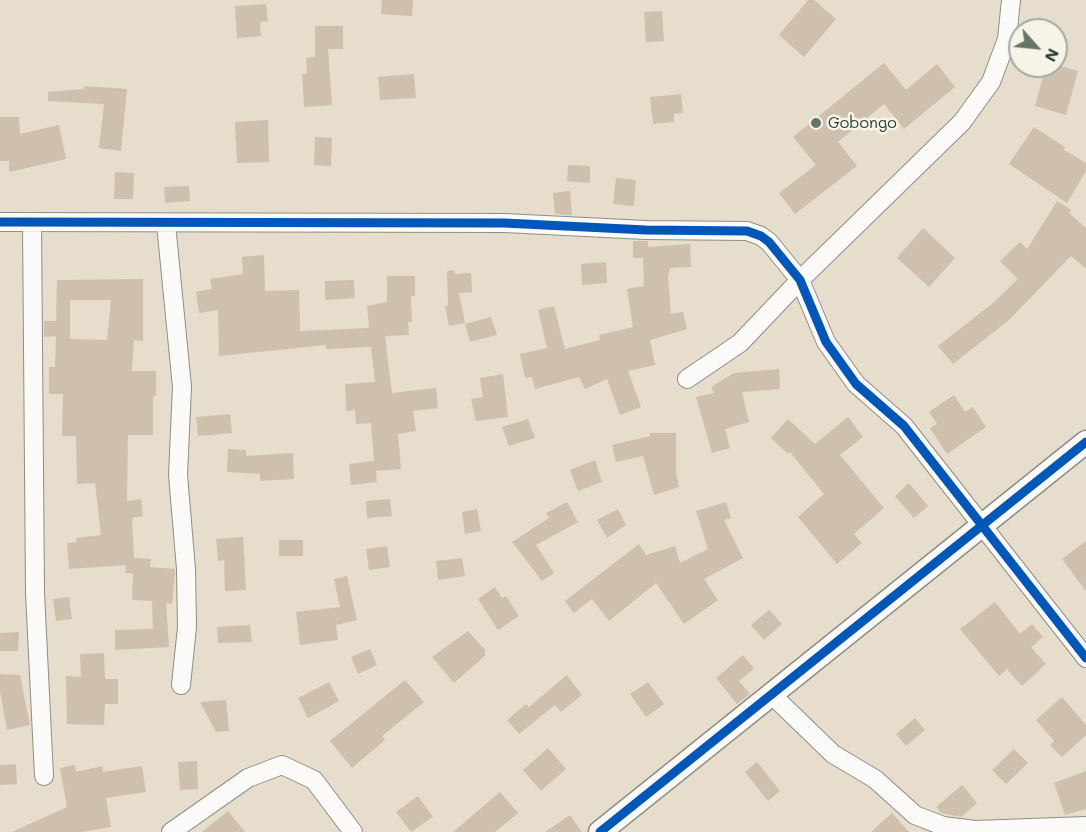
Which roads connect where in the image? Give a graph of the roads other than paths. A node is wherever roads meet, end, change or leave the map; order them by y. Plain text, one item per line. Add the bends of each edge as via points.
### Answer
1 (1011, 0) edge
2 (0, 222) edge
3 (32, 222) junction
4 (166, 224) junction
5 (800, 280) junction
6 (687, 379) dead end
7 (1086, 442) edge
8 (981, 524) junction
9 (1086, 658) edge
10 (181, 685) dead end
11 (770, 693) junction
12 (44, 776) dead end
13 (1086, 826) edge
14 (609, 829) edge
15 (171, 832) edge
16 (353, 832) edge

1 - 5 street via 1007,39 991,82 968,114
2 - 3 street
3 - 4 street
3 - 12 street via 35,593
4 - 5 street via 504,223 747,231 769,242
4 - 10 street via 182,387 178,475 187,627
5 - 6 street via 740,343
5 - 8 street via 826,342 856,384 904,426
7 - 8 street
8 - 9 street
8 - 11 street
11 - 13 street via 832,754 875,779 915,815 943,826 975,830
11 - 14 street
15 - 16 street via 248,778 282,765 314,780

